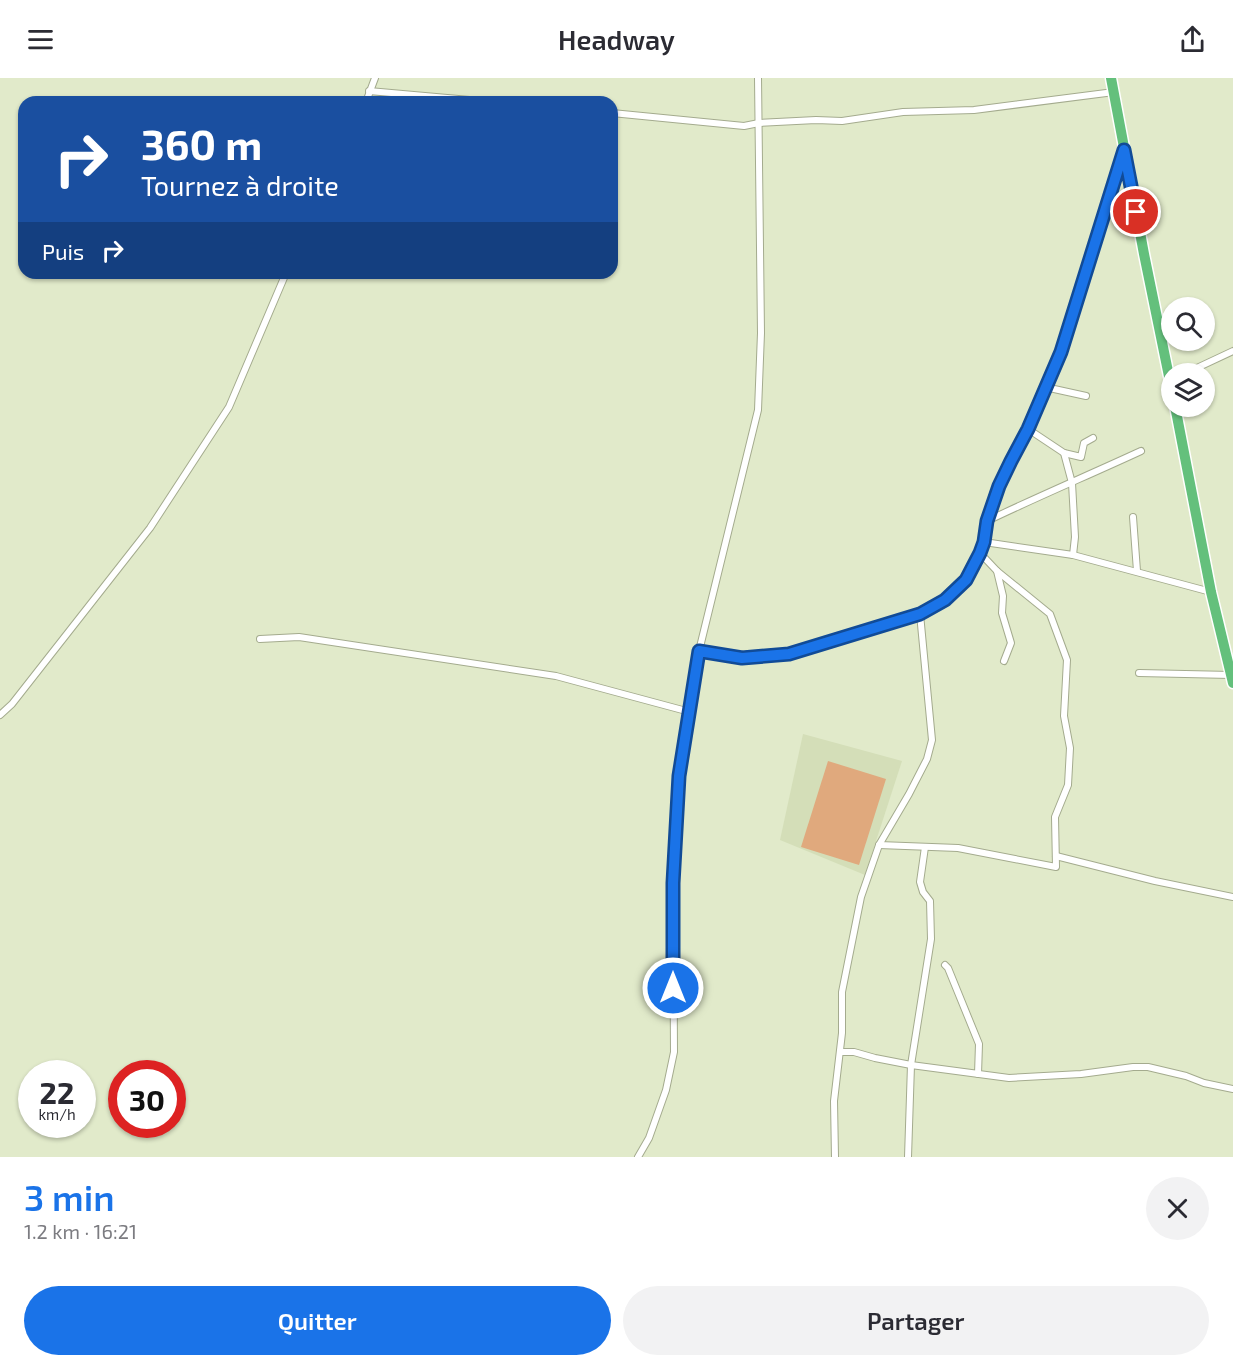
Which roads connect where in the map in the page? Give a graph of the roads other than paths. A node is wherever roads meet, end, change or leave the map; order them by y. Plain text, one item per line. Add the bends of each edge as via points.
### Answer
1 (375, 78) edge
2 (758, 78) edge
3 (1111, 78) edge
4 (369, 91) junction
5 (1114, 92) junction
6 (368, 96) edge
7 (425, 96) edge
8 (618, 114) edge
9 (759, 123) junction
10 (1124, 150) junction
11 (283, 279) edge
12 (1233, 351) edge
13 (1167, 363) edge
14 (1207, 363) edge
15 (1045, 387) junction
16 (1086, 396) dead end
17 (1177, 417) edge
18 (1028, 429) junction
19 (1093, 438) dead end
20 (1141, 451) dead end
21 (1064, 453) junction
22 (1072, 483) junction
23 (1133, 518) dead end
24 (987, 521) junction
25 (984, 542) junction
26 (980, 553) junction
27 (1072, 555) junction
28 (997, 571) junction
29 (1137, 571) junction
30 (1211, 591) junction
31 (920, 614) junction
32 (260, 639) dead end
33 (699, 651) junction
34 (1004, 661) dead end
35 (1139, 673) dead end
36 (1232, 679) edge
37 (690, 712) junction
38 (0, 715) edge
39 (879, 845) junction
40 (926, 847) junction
41 (1056, 856) junction
42 (1233, 897) edge
43 (945, 965) dead end
44 (840, 1052) junction
45 (911, 1065) junction
46 (978, 1074) junction
47 (1233, 1089) edge
48 (638, 1157) edge
49 (835, 1157) edge
50 (908, 1157) edge

1 - 4 street
2 - 9 street
3 - 5 highway
4 - 6 street
4 - 7 street
5 - 9 street via 974,110 903,112 842,122
5 - 10 highway
8 - 9 street via 744,126
9 - 33 street via 758,410
10 - 13 highway
10 - 15 street via 1061,352
11 - 38 street via 229,407 150,528
12 - 14 street
15 - 16 street
15 - 18 street
17 - 30 highway
18 - 21 street
18 - 24 street via 999,486
19 - 21 street via 1084,443 1081,457
20 - 22 street
21 - 22 street
22 - 24 street
22 - 27 street via 1076,537
23 - 29 street
24 - 25 street
25 - 26 street
25 - 27 street
26 - 28 street
26 - 31 street via 966,580 945,600
27 - 29 street
28 - 34 street via 1003,596 1002,613 1011,643
28 - 41 street via 1050,614 1067,660 1064,716 1070,748 1068,785 1055,817
29 - 30 street
30 - 36 highway
31 - 33 street via 789,654 742,658
31 - 39 street via 932,740 914,786
32 - 37 street via 299,637 556,676
33 - 37 street
35 - 36 street
37 - 48 street via 679,776 673,883 674,1052 666,1090
39 - 40 street
39 - 44 street via 850,945 842,992
40 - 41 street via 958,848 1056,867
40 - 45 street via 920,882 930,901 931,939
41 - 42 street
43 - 46 street via 979,1044
44 - 45 street
44 - 49 street via 834,1101
45 - 46 street
45 - 50 street
46 - 47 street via 1009,1078 1148,1067

